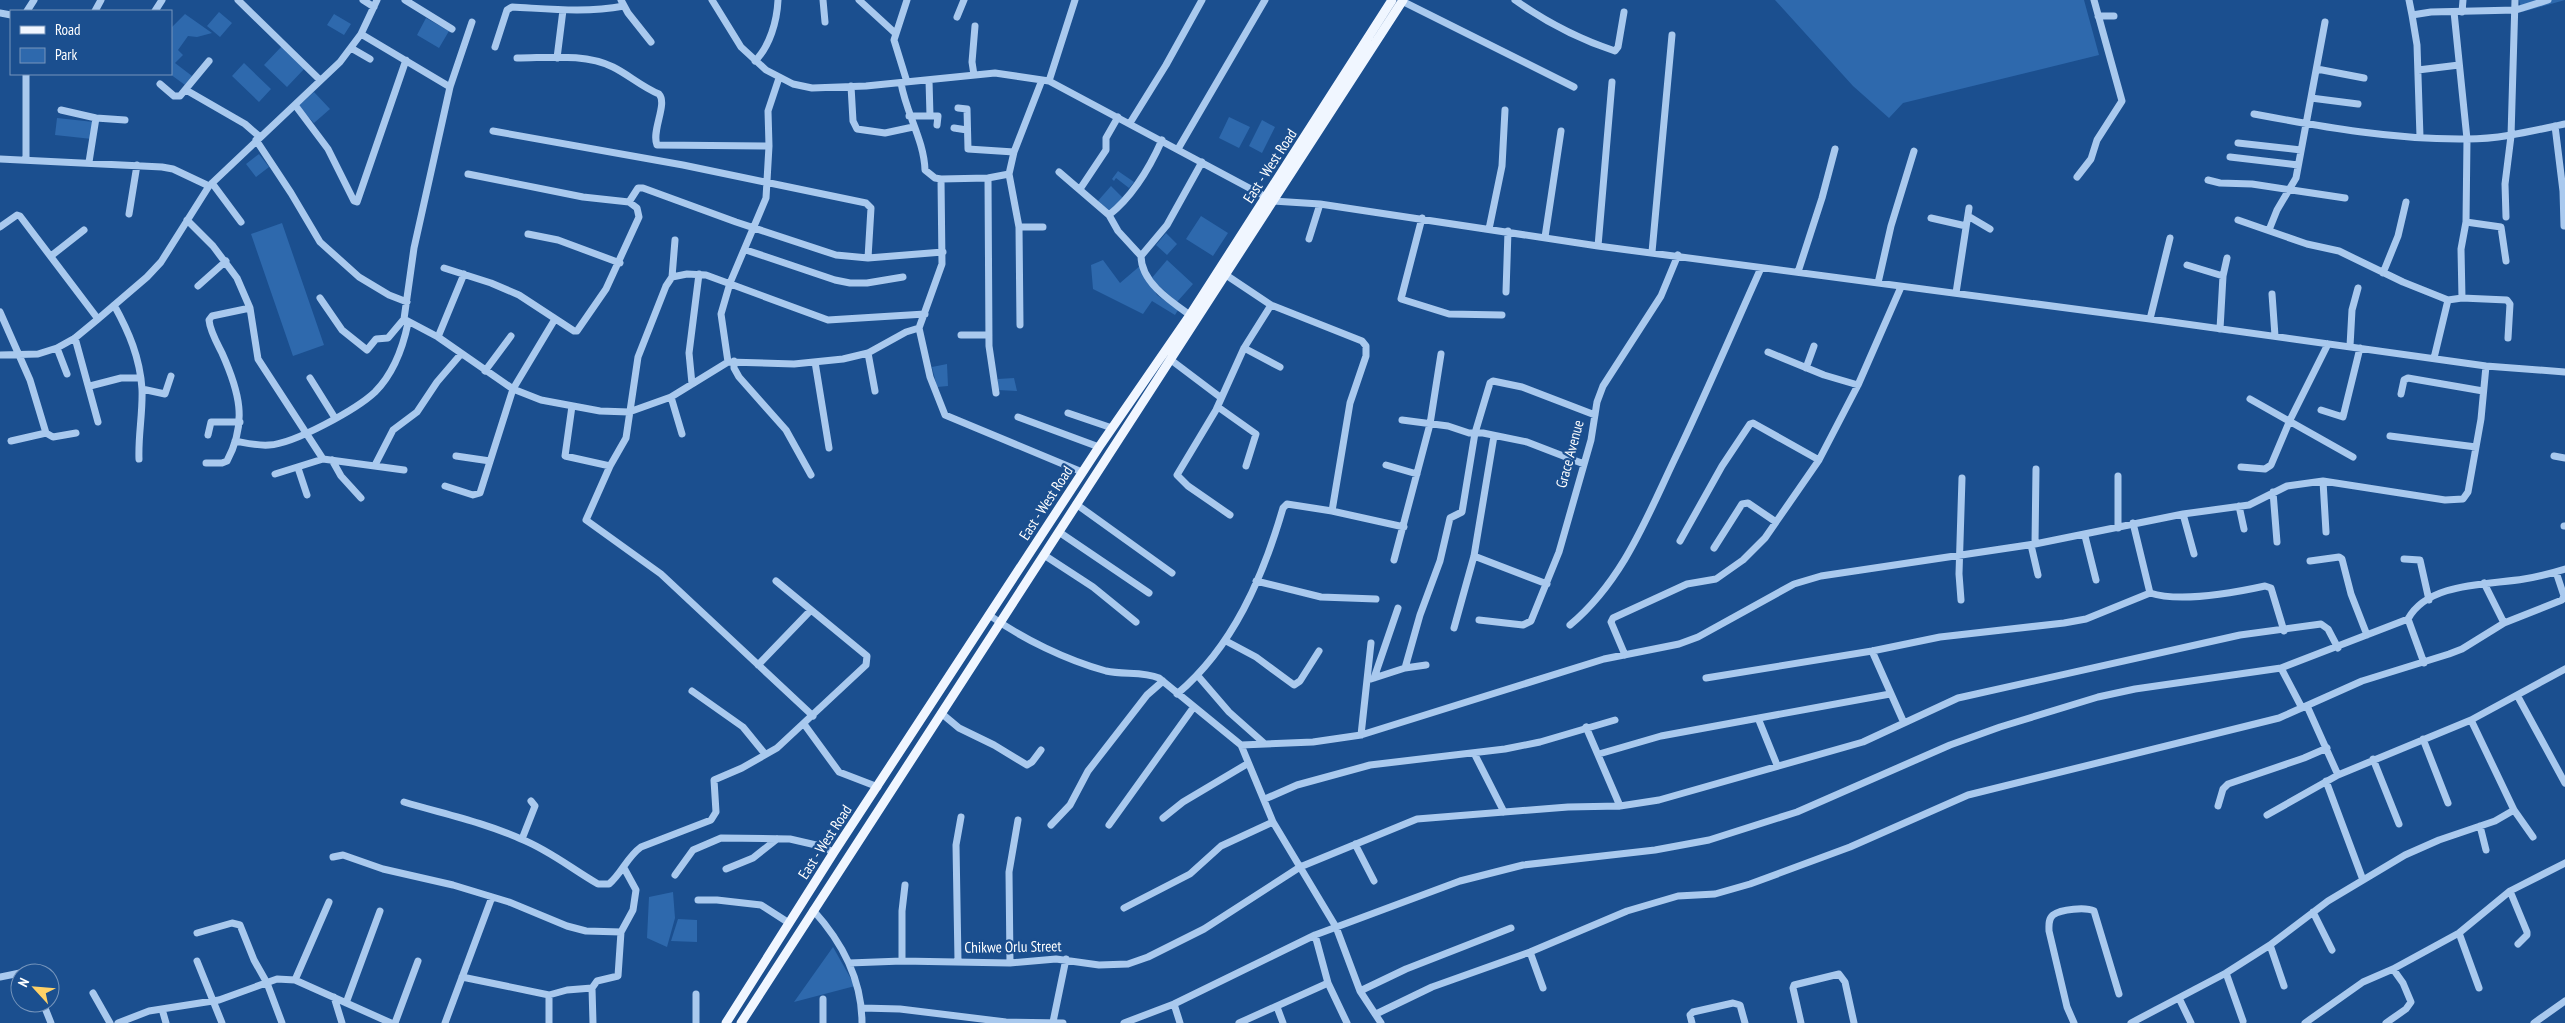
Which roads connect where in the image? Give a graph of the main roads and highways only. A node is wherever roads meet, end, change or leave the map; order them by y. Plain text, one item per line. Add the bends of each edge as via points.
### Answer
1 (1392, 0) edge
2 (1403, 1) edge
3 (1270, 199) junction
4 (726, 1023) edge
5 (741, 1023) edge

1 - 3 main road, East - West Road
2 - 3 main road, East - West Road
3 - 4 main road, East - West Road via 1082,472
3 - 5 main road, East - West Road via 1226,275

